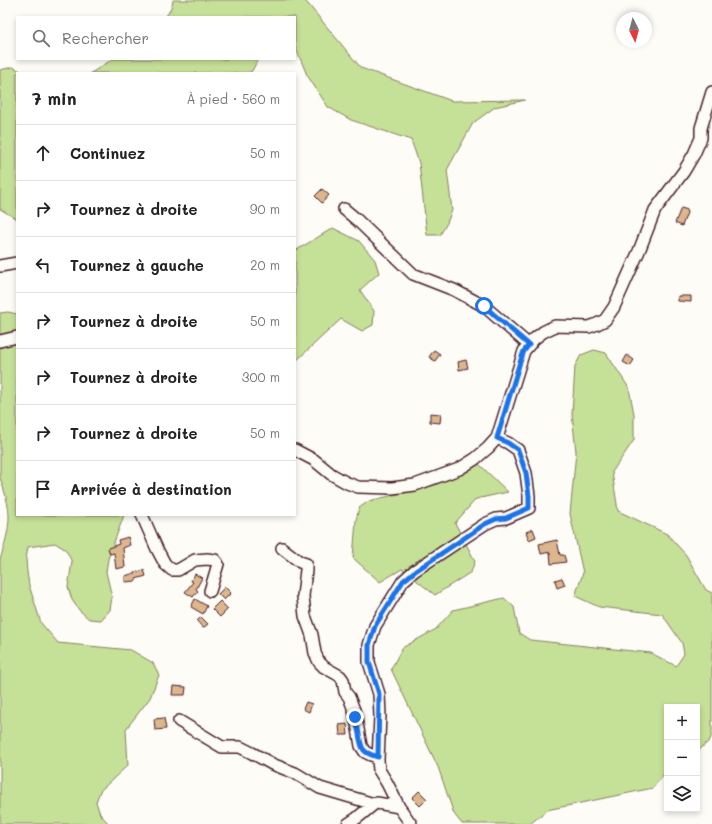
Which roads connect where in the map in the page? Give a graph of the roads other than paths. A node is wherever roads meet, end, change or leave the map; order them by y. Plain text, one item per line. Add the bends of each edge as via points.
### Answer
1 (712, 92) edge
2 (344, 209) dead end
3 (16, 264) edge
4 (0, 266) edge
5 (16, 337) edge
6 (0, 341) edge
7 (529, 345) junction
8 (497, 438) junction
9 (296, 451) edge
10 (142, 516) edge
11 (282, 548) dead end
12 (210, 591) dead end
13 (179, 721) dead end
14 (378, 757) junction
15 (374, 804) junction
16 (399, 807) junction
17 (348, 824) edge
18 (411, 824) edge

1 - 7 street via 701,128 701,138 694,154 655,210 614,307 605,320 589,327 556,326 543,332
2 - 7 street via 413,274 454,290 484,306
3 - 4 street
5 - 6 street
7 - 8 street via 519,365
8 - 9 street via 475,459 459,469 415,485 392,488 358,487 347,483
8 - 14 street via 518,450 526,473 529,508 485,524 443,552 403,581 388,604 375,626 369,645 369,662 379,694
10 - 12 street via 165,564 172,570 178,570 195,560 215,560 218,564
11 - 14 street via 306,564 303,596 305,616 315,653 324,667 343,680 345,692 352,704 361,746 364,752
13 - 15 street via 222,747 240,747 320,788
14 - 16 street via 379,770
15 - 16 street
15 - 17 street
16 - 18 street

